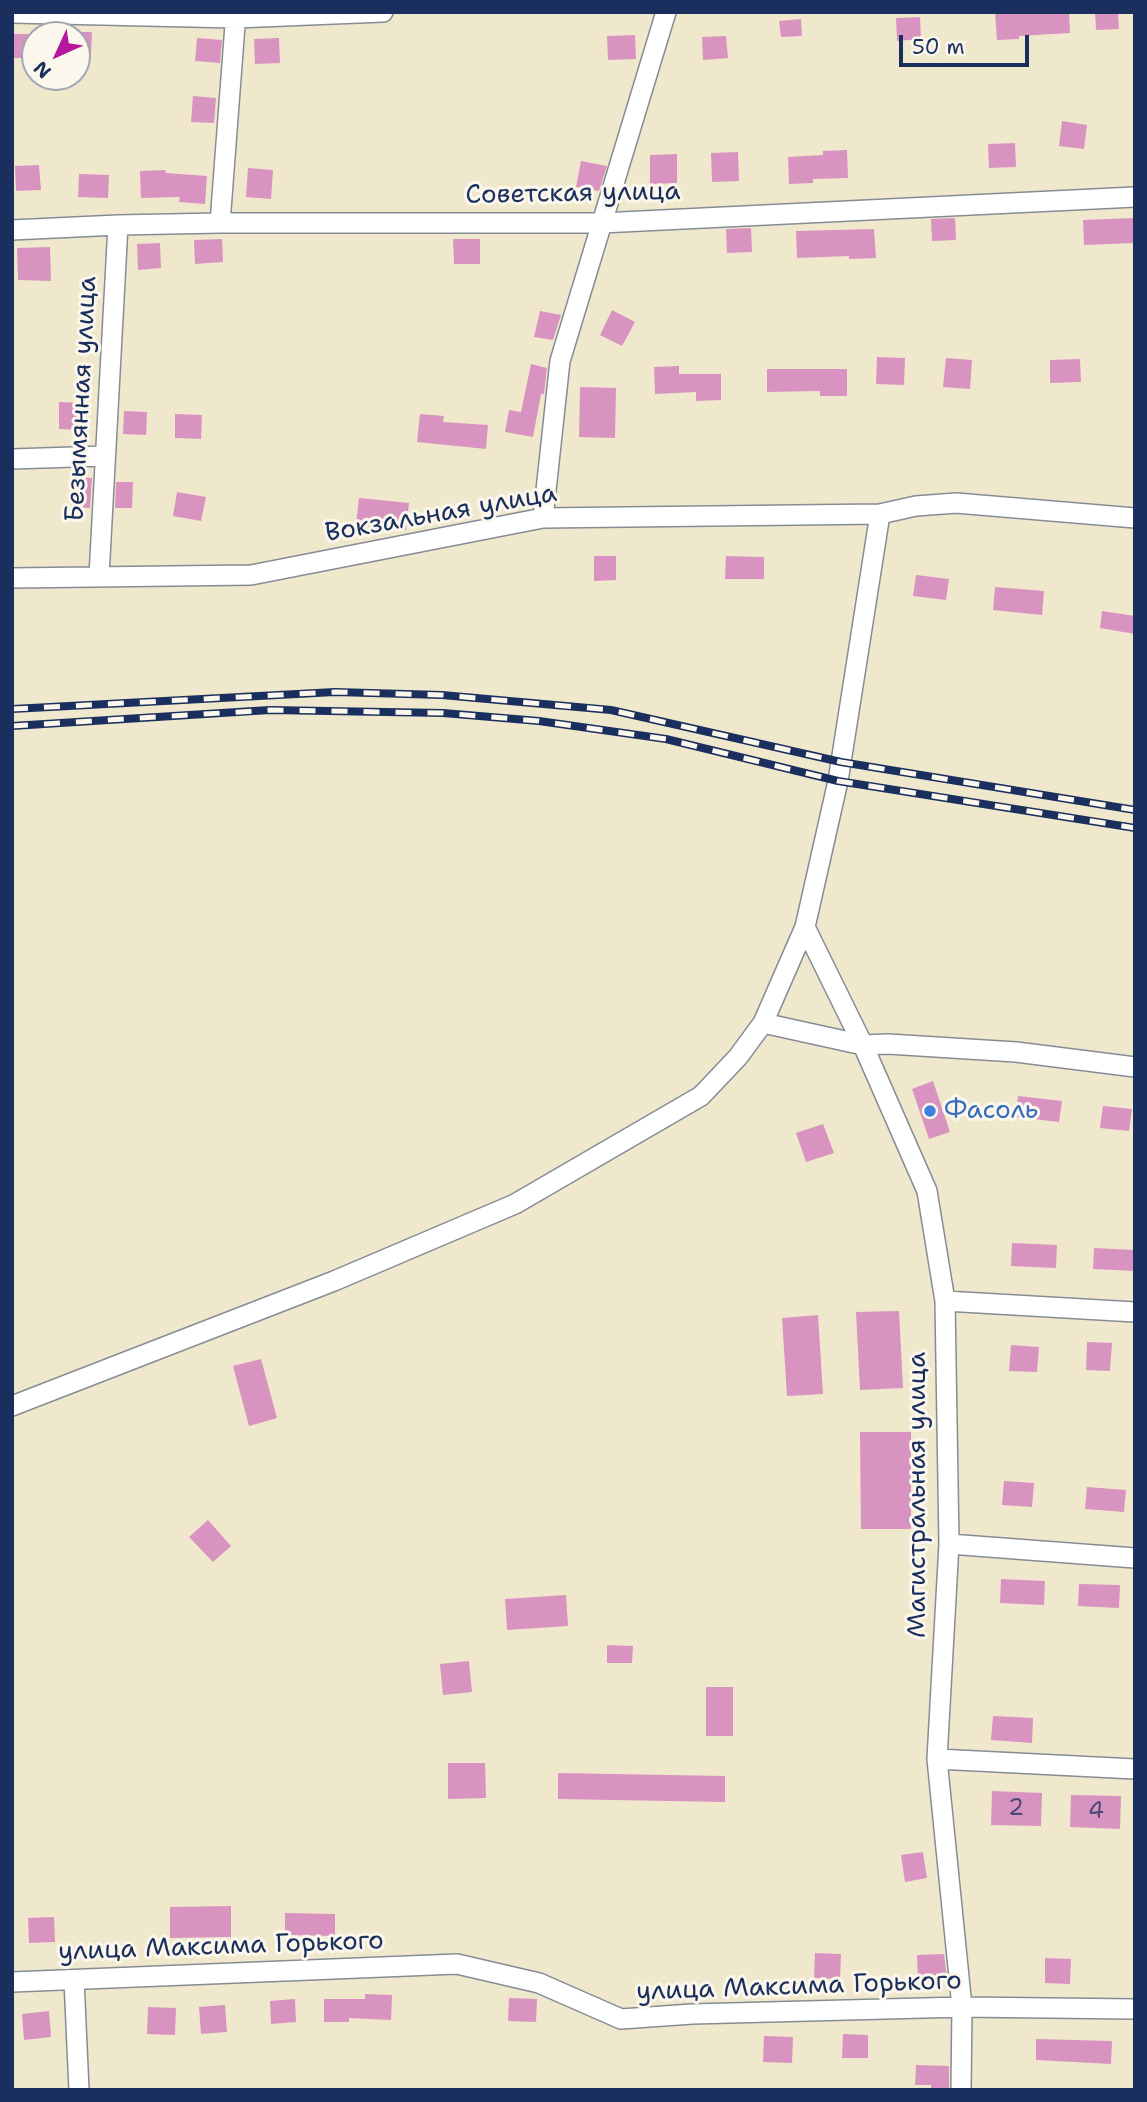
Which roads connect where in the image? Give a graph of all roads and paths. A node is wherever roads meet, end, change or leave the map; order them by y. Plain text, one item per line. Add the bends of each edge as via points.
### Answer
1 (383, 12) edge
2 (666, 12) edge
3 (12, 13) edge
4 (236, 15) edge
5 (1135, 197) edge
6 (220, 223) junction
7 (601, 223) junction
8 (118, 225) junction
9 (12, 230) edge
10 (104, 456) junction
11 (12, 459) edge
12 (880, 514) junction
13 (543, 518) junction
14 (1135, 518) edge
15 (99, 576) junction
16 (12, 578) edge
17 (805, 927) junction
18 (763, 1023) junction
19 (863, 1045) junction
20 (1135, 1067) edge
21 (945, 1301) junction
22 (1135, 1312) edge
23 (12, 1406) edge
24 (949, 1544) junction
25 (1135, 1558) edge
26 (937, 1759) junction
27 (1135, 1769) edge
28 (74, 1980) junction
29 (12, 1982) edge
30 (962, 2007) junction
31 (1135, 2010) edge
32 (79, 2090) edge
33 (961, 2090) edge

1 - 4 street
2 - 7 street
3 - 4 street
4 - 6 street
5 - 7 street, Советская улица
6 - 7 street, Советская улица
6 - 8 street, Советская улица
7 - 13 street via 559,361
8 - 9 street, Советская улица
8 - 10 street, Безымянная улица
10 - 11 street
10 - 15 street, Безымянная улица
12 - 13 street, Вокзальная улица
12 - 14 street, Вокзальная улица via 956,503
12 - 17 street via 840,771
13 - 15 street, Вокзальная улица via 251,575
15 - 16 street, Вокзальная улица
17 - 18 street
17 - 19 street, Магистральная улица
18 - 19 street
18 - 23 street via 701,1096 515,1204 334,1281
19 - 20 street via 1016,1052
19 - 21 street, Магистральная улица via 927,1191
21 - 22 street
21 - 24 street, Магистральная улица
24 - 25 street
24 - 26 street, Магистральная улица
26 - 27 street
26 - 30 street, Магистральная улица
28 - 29 street, улица Максима Горького
28 - 30 street, улица Максима Горького via 457,1964 538,1983 621,2019
28 - 32 street
30 - 31 street, улица Максима Горького
30 - 33 street, Магистральная улица

